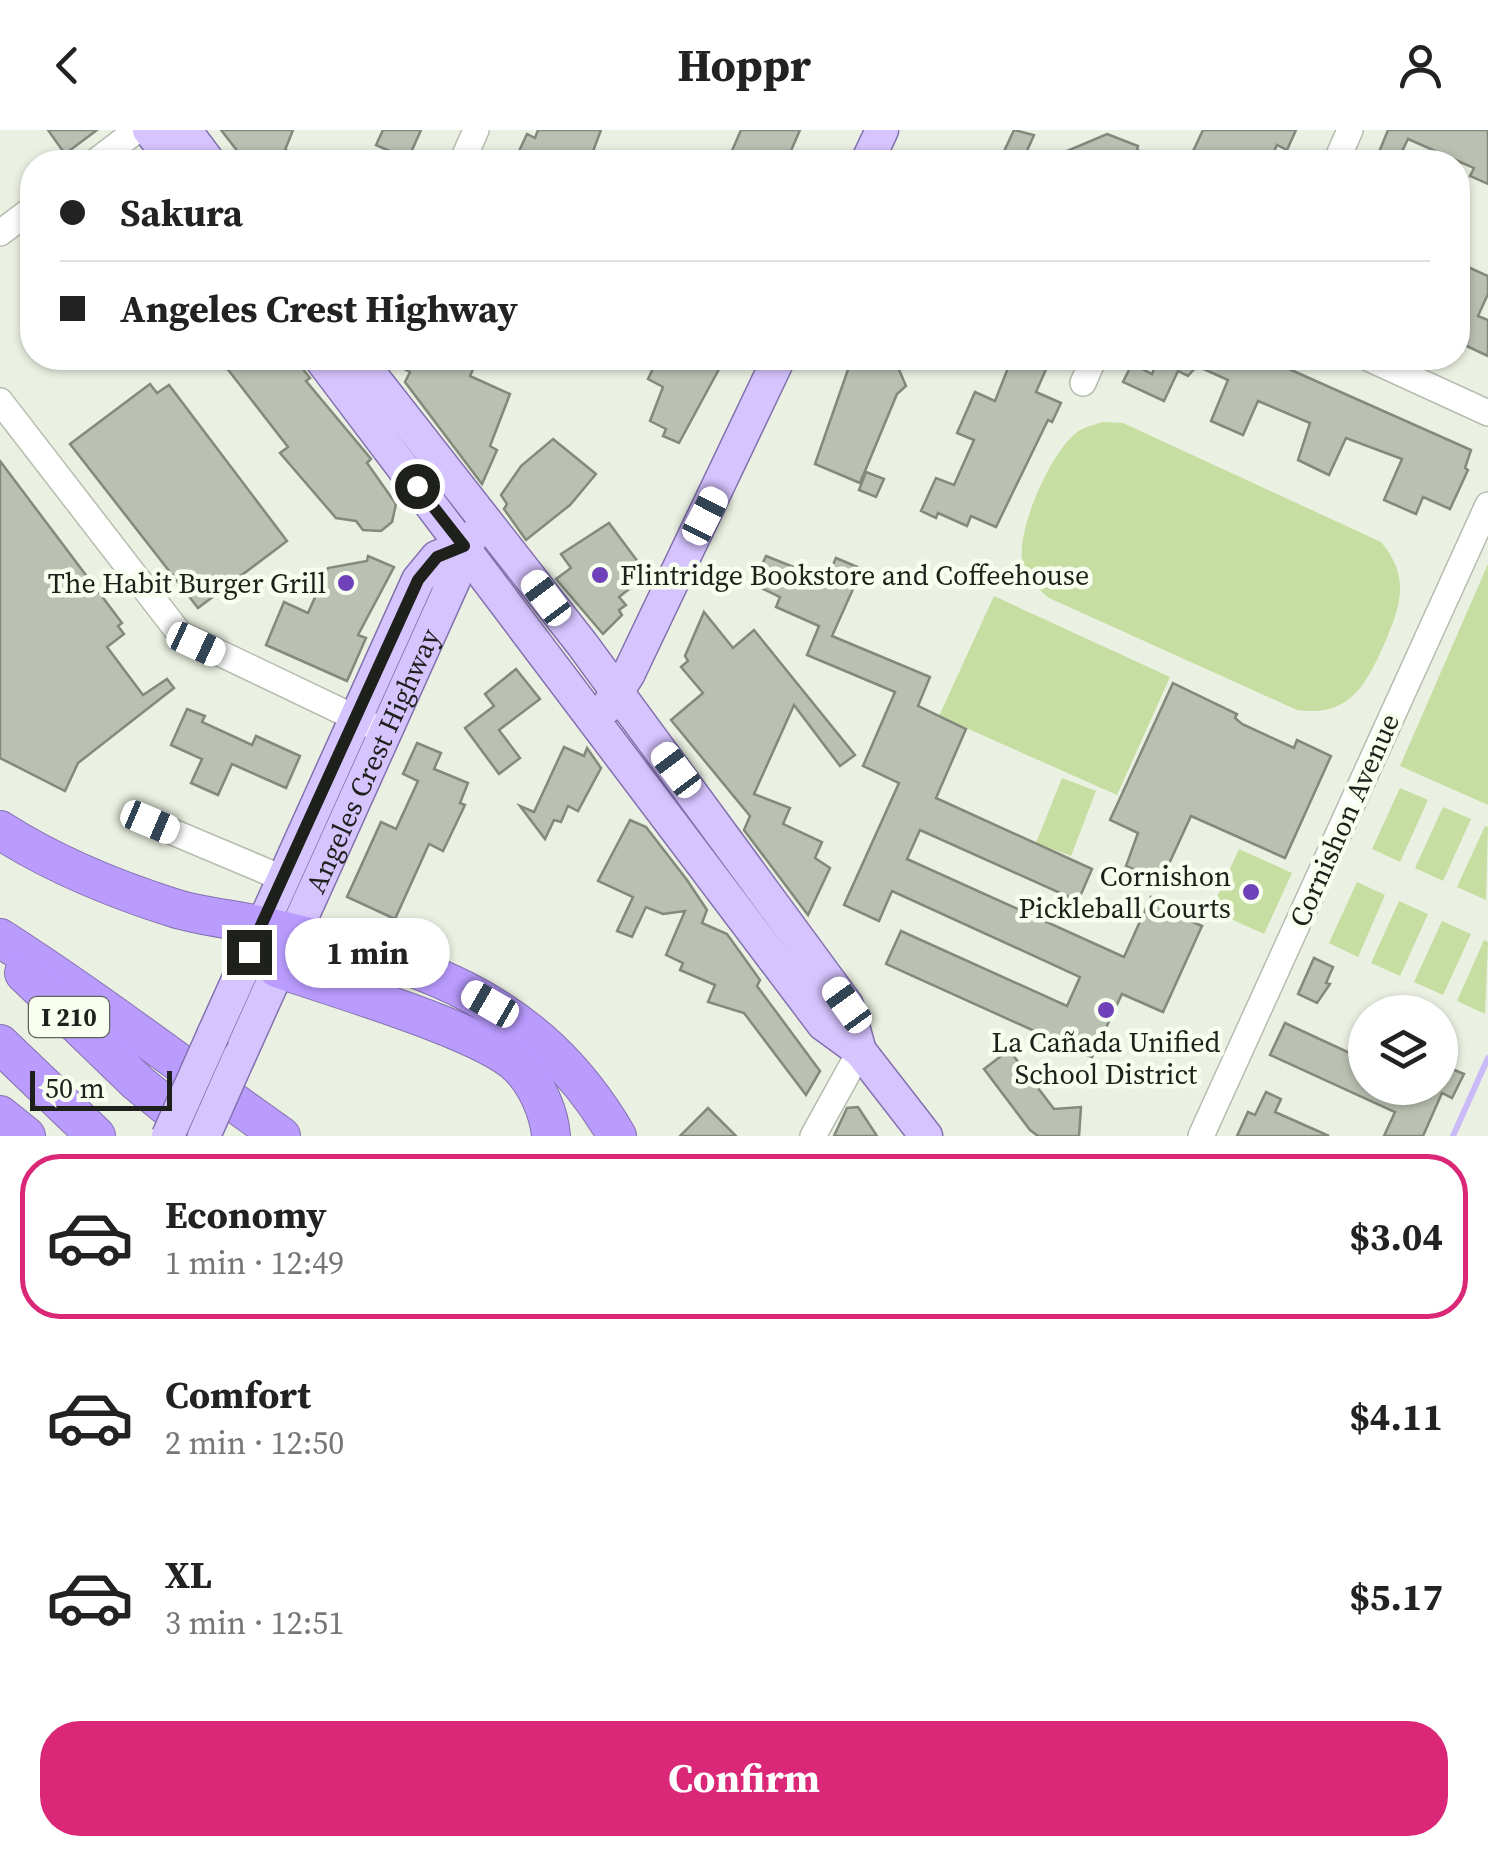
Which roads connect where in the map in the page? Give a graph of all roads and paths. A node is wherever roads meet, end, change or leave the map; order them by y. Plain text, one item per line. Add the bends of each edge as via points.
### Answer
1 (138, 130) edge
2 (149, 130) edge
3 (184, 130) edge
4 (111, 150) edge
5 (165, 150) edge
6 (200, 150) edge
7 (354, 370) edge
8 (355, 370) edge
9 (772, 370) edge
10 (1088, 370) edge
11 (1394, 370) edge
12 (1083, 382) dead end
13 (0, 402) edge
14 (1488, 413) edge
15 (1488, 505) edge
16 (486, 522) junction
17 (464, 546) junction
18 (618, 692) junction
19 (354, 718) junction
20 (595, 722) junction
21 (386, 733) junction
22 (150, 822) dead end
23 (0, 830) edge
24 (282, 878) junction
25 (277, 929) junction
26 (0, 938) edge
27 (0, 951) edge
28 (278, 968) junction
29 (0, 1044) edge
30 (860, 1051) junction
31 (0, 1116) edge
32 (26, 1136) edge
33 (96, 1136) edge
34 (168, 1136) edge
35 (203, 1136) edge
36 (281, 1136) edge
37 (551, 1136) edge
38 (617, 1136) edge
39 (814, 1136) edge
40 (926, 1136) edge
41 (1200, 1136) edge

1 - 4 street
2 - 5 main road
3 - 6 main road
7 - 17 main road
8 - 16 main road
9 - 18 main road
10 - 12 street
11 - 14 street
13 - 19 street via 180,634
15 - 41 street, Cornishon Avenue
16 - 17 main road, Angeles Crest Highway
16 - 18 main road
17 - 19 main road, Angeles Crest Highway via 437,557 418,580
17 - 20 main road
17 - 21 main road, Angeles Crest Highway
18 - 20 main road
18 - 30 main road via 847,1005
19 - 21 street
19 - 24 main road, Angeles Crest Highway
20 - 30 main road via 823,1024
21 - 25 main road, Angeles Crest Highway
22 - 24 street
23 - 25 highway via 80,874 177,909
24 - 25 main road, Angeles Crest Highway
25 - 28 main road, Angeles Crest Highway
25 - 34 main road, Angeles Crest Highway, bridge via 213,1035
25 - 38 highway via 440,976 511,1016 579,1075
26 - 36 highway via 102,1003
27 - 35 highway, I 210
28 - 35 main road, Angeles Crest Highway, bridge
28 - 37 highway via 458,1032 519,1066 549,1112
29 - 33 highway, I 210
30 - 39 street
30 - 40 main road
31 - 32 highway

